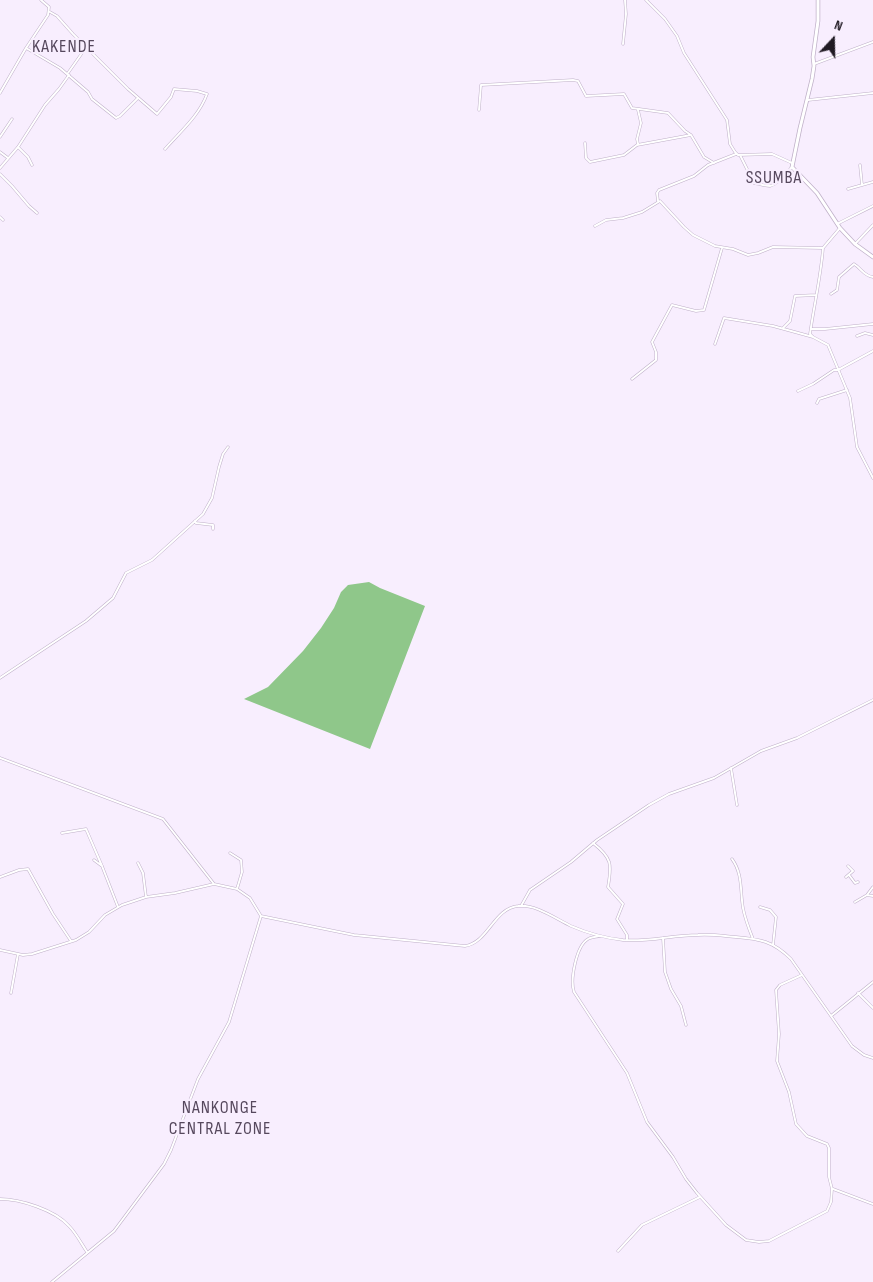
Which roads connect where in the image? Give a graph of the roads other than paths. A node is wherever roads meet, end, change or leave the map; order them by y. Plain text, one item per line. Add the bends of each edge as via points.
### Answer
1 (41, 0) edge
2 (625, 0) edge
3 (646, 0) edge
4 (818, 0) edge
5 (50, 12) junction
6 (873, 42) edge
7 (624, 44) dead end
8 (87, 46) junction
9 (26, 48) junction
10 (814, 64) junction
11 (68, 74) junction
12 (0, 93) edge
13 (873, 93) edge
14 (138, 98) junction
15 (808, 100) junction
16 (479, 110) dead end
17 (638, 110) junction
18 (12, 119) dead end
19 (691, 135) junction
20 (0, 137) edge
21 (585, 143) dead end
22 (639, 145) junction
23 (18, 147) junction
24 (165, 149) dead end
25 (0, 152) edge
26 (738, 154) junction
27 (9, 159) junction
28 (714, 163) junction
29 (32, 165) dead end
30 (793, 165) junction
31 (860, 165) dead end
32 (0, 168) edge
33 (0, 174) edge
34 (873, 182) edge
35 (862, 185) junction
36 (848, 189) dead end
37 (658, 201) junction
38 (873, 206) edge
39 (37, 214) dead end
40 (0, 217) edge
41 (3, 220) dead end
42 (837, 224) junction
43 (873, 225) edge
44 (595, 226) dead end
45 (840, 228) junction
46 (855, 244) junction
47 (722, 247) junction
48 (823, 248) junction
49 (873, 257) edge
50 (873, 277) edge
51 (831, 294) dead end
52 (816, 295) junction
53 (873, 324) edge
54 (783, 328) junction
55 (811, 329) junction
56 (873, 335) edge
57 (857, 336) dead end
58 (812, 337) junction
59 (715, 344) dead end
60 (873, 351) edge
61 (838, 370) junction
62 (632, 379) dead end
63 (847, 390) junction
64 (798, 391) dead end
65 (817, 403) dead end
66 (228, 447) dead end
67 (873, 478) edge
68 (195, 521) junction
69 (213, 529) dead end
70 (0, 678) edge
71 (873, 700) edge
72 (0, 758) edge
73 (731, 768) junction
74 (737, 806) dead end
75 (62, 833) dead end
76 (593, 843) junction
77 (230, 852) dead end
78 (732, 859) dead end
79 (94, 860) dead end
80 (138, 863) dead end
81 (102, 866) junction
82 (848, 866) dead end
83 (0, 877) edge
84 (858, 882) dead end
85 (214, 884) junction
86 (873, 887) edge
87 (237, 889) junction
88 (867, 895) junction
89 (873, 896) edge
90 (146, 897) junction
91 (855, 902) dead end
92 (521, 906) junction
93 (760, 907) dead end
94 (118, 908) junction
95 (261, 916) junction
96 (600, 936) junction
97 (663, 938) junction
98 (753, 939) junction
99 (627, 940) junction
100 (71, 941) junction
101 (773, 944) junction
102 (0, 950) edge
103 (18, 954) junction
104 (802, 974) junction
105 (873, 982) edge
106 (11, 993) dead end
107 (858, 993) junction
108 (873, 1008) edge
109 (831, 1016) junction
110 (686, 1025) dead end
111 (873, 1058) edge
112 (832, 1189) junction
113 (700, 1197) junction
114 (0, 1199) edge
115 (873, 1204) edge
116 (618, 1251) dead end
117 (87, 1252) junction
118 (52, 1282) edge

1 - 5 street
2 - 7 street
3 - 26 street via 665,18 728,120 730,144
4 - 10 street
5 - 8 street
5 - 9 street
6 - 10 street
8 - 11 street
8 - 14 street
9 - 11 street
9 - 12 street
10 - 15 street
11 - 14 street via 116,118
11 - 23 street
13 - 15 street
14 - 24 street via 157,114 174,89 207,94 203,105
15 - 30 street
16 - 17 street via 482,85 573,80 580,83 586,96 624,94 632,108
17 - 19 street via 668,113
17 - 22 street via 641,124 637,139
18 - 20 street
19 - 22 street
19 - 28 street via 704,157
21 - 22 street via 586,158 590,162 624,154
23 - 27 street
23 - 29 street
25 - 27 street
26 - 28 street
26 - 30 street via 772,154
26 - 30 street via 756,184 774,184
27 - 32 street
28 - 37 street via 694,176 657,191
30 - 42 street
31 - 35 street
33 - 39 street
34 - 35 street
35 - 36 street
37 - 44 street via 642,212 606,220
37 - 47 street via 693,234 709,244
38 - 42 street
40 - 41 street
42 - 45 street
43 - 46 street
45 - 46 street
45 - 48 street
46 - 49 street
47 - 48 street via 748,255 773,247
47 - 62 street via 704,310 672,305 652,342 656,360
48 - 52 street
50 - 51 street via 854,264 839,277 836,290
52 - 54 street via 795,296 790,321
52 - 55 street
53 - 55 street
54 - 58 street
54 - 59 street via 724,318
55 - 58 street
56 - 57 street
58 - 61 street via 829,347
60 - 61 street
61 - 63 street
61 - 64 street
63 - 65 street via 819,399
63 - 67 street via 857,447
66 - 68 street via 223,454 212,498
68 - 69 street via 213,525
68 - 70 street via 152,560 126,573 113,598 86,621
71 - 73 street
72 - 85 street via 163,819
73 - 74 street
73 - 76 street via 649,805
75 - 81 street via 86,829
76 - 92 street via 530,890
76 - 99 street via 610,862 608,887 623,904 617,919
77 - 87 street via 241,860 242,872
78 - 98 street via 739,873 743,909
79 - 81 street
80 - 90 street via 143,873
81 - 94 street
82 - 84 street via 853,871 848,876
83 - 100 street via 28,868
85 - 87 street
85 - 90 street
86 - 88 street
87 - 95 street via 250,898
88 - 89 street
88 - 91 street
90 - 94 street
92 - 95 street via 506,911 476,942 465,946 354,936
92 - 96 street via 536,909
93 - 101 street via 770,910 776,917
94 - 100 street via 105,915 89,932
95 - 117 street via 229,1022 198,1079 172,1150 114,1231
96 - 99 street
96 - 113 street via 586,940 581,947 572,979 574,992 627,1073 647,1122
97 - 98 street via 698,935
97 - 99 street
97 - 110 street via 665,972
98 - 101 street
100 - 103 street via 32,954
101 - 104 street via 791,959
102 - 103 street
103 - 106 street
104 - 109 street
104 - 112 street via 776,990 777,1061 798,1129 830,1148
105 - 107 street
107 - 108 street
107 - 109 street
109 - 111 street via 852,1046
112 - 113 street via 829,1208 824,1213 769,1241 760,1242 738,1236
112 - 115 street
113 - 116 street via 642,1225
114 - 117 street via 22,1201 58,1217 69,1225
117 - 118 street

